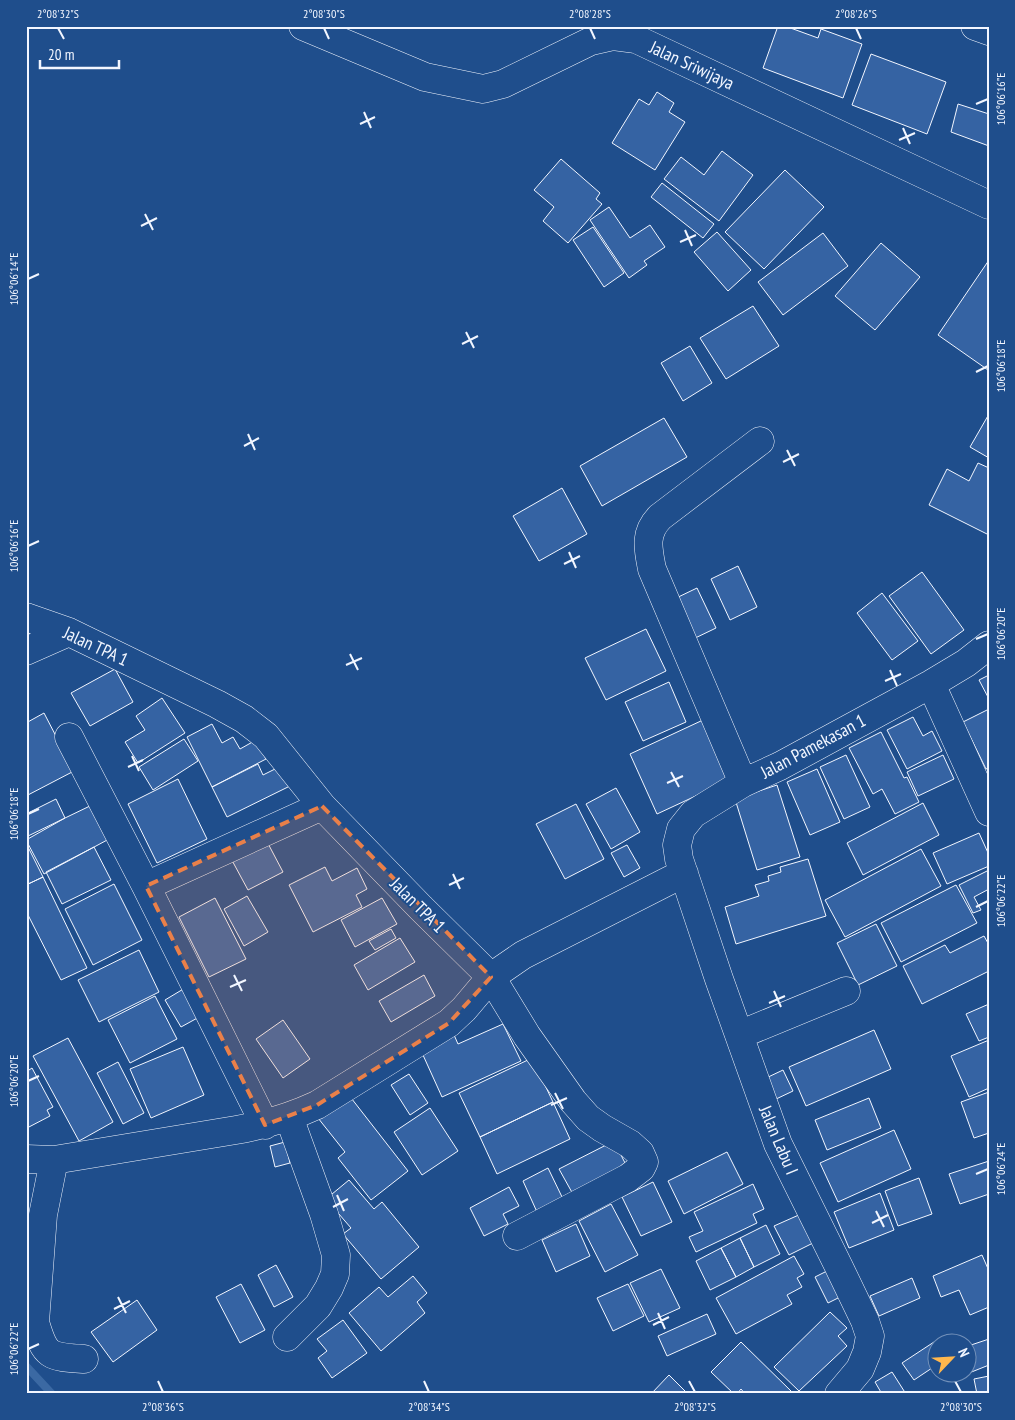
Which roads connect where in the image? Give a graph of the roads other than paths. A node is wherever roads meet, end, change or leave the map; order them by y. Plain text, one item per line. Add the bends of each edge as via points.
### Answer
1 (303, 26) edge
2 (975, 26) edge
3 (989, 31) edge
4 (989, 205) edge
5 (760, 441) dead end
6 (26, 618) edge
7 (69, 632) junction
8 (989, 645) edge
9 (26, 651) edge
10 (931, 684) junction
11 (69, 737) dead end
12 (742, 783) junction
13 (322, 806) junction
14 (989, 812) edge
15 (684, 873) junction
16 (146, 886) junction
17 (490, 977) junction
18 (846, 992) dead end
19 (739, 1035) junction
20 (277, 1121) junction
21 (26, 1159) edge
22 (54, 1160) junction
23 (34, 1219) edge
24 (516, 1236) dead end
25 (31, 1318) edge
26 (287, 1337) dead end
27 (84, 1359) dead end
28 (839, 1394) edge

1 - 4 street, Jalan Sriwijaya via 425,78 483,89 503,84 591,41 613,36 636,39
2 - 3 street
5 - 12 street via 660,517 653,524 648,551 652,569
6 - 7 street, Jalan TPA 1
7 - 9 street
7 - 13 street, Jalan TPA 1 via 244,719 266,736
8 - 10 street, Jalan Pamekasan 1 via 966,664
10 - 12 street, Jalan Pamekasan 1 via 780,766
10 - 14 street
11 - 16 street
12 - 15 street, Jalan Pamekasan 1 via 693,814 681,829 678,845
13 - 16 street
13 - 17 street, Jalan TPA 1
15 - 17 street via 523,955
15 - 19 street, Jalan Labu I
16 - 20 street
17 - 20 street via 449,1023 317,1105
17 - 24 street, Jalan TPA 1 via 522,1030 573,1101 588,1118 635,1148 644,1162 628,1178
18 - 19 street
19 - 28 street, Jalan Labu I via 778,1144 870,1336 868,1352 860,1369
20 - 22 street
20 - 26 street via 324,1214 336,1255 335,1274 329,1288 318,1306
21 - 22 street
22 - 23 street
23 - 25 street
25 - 27 street via 45,1350 54,1355

